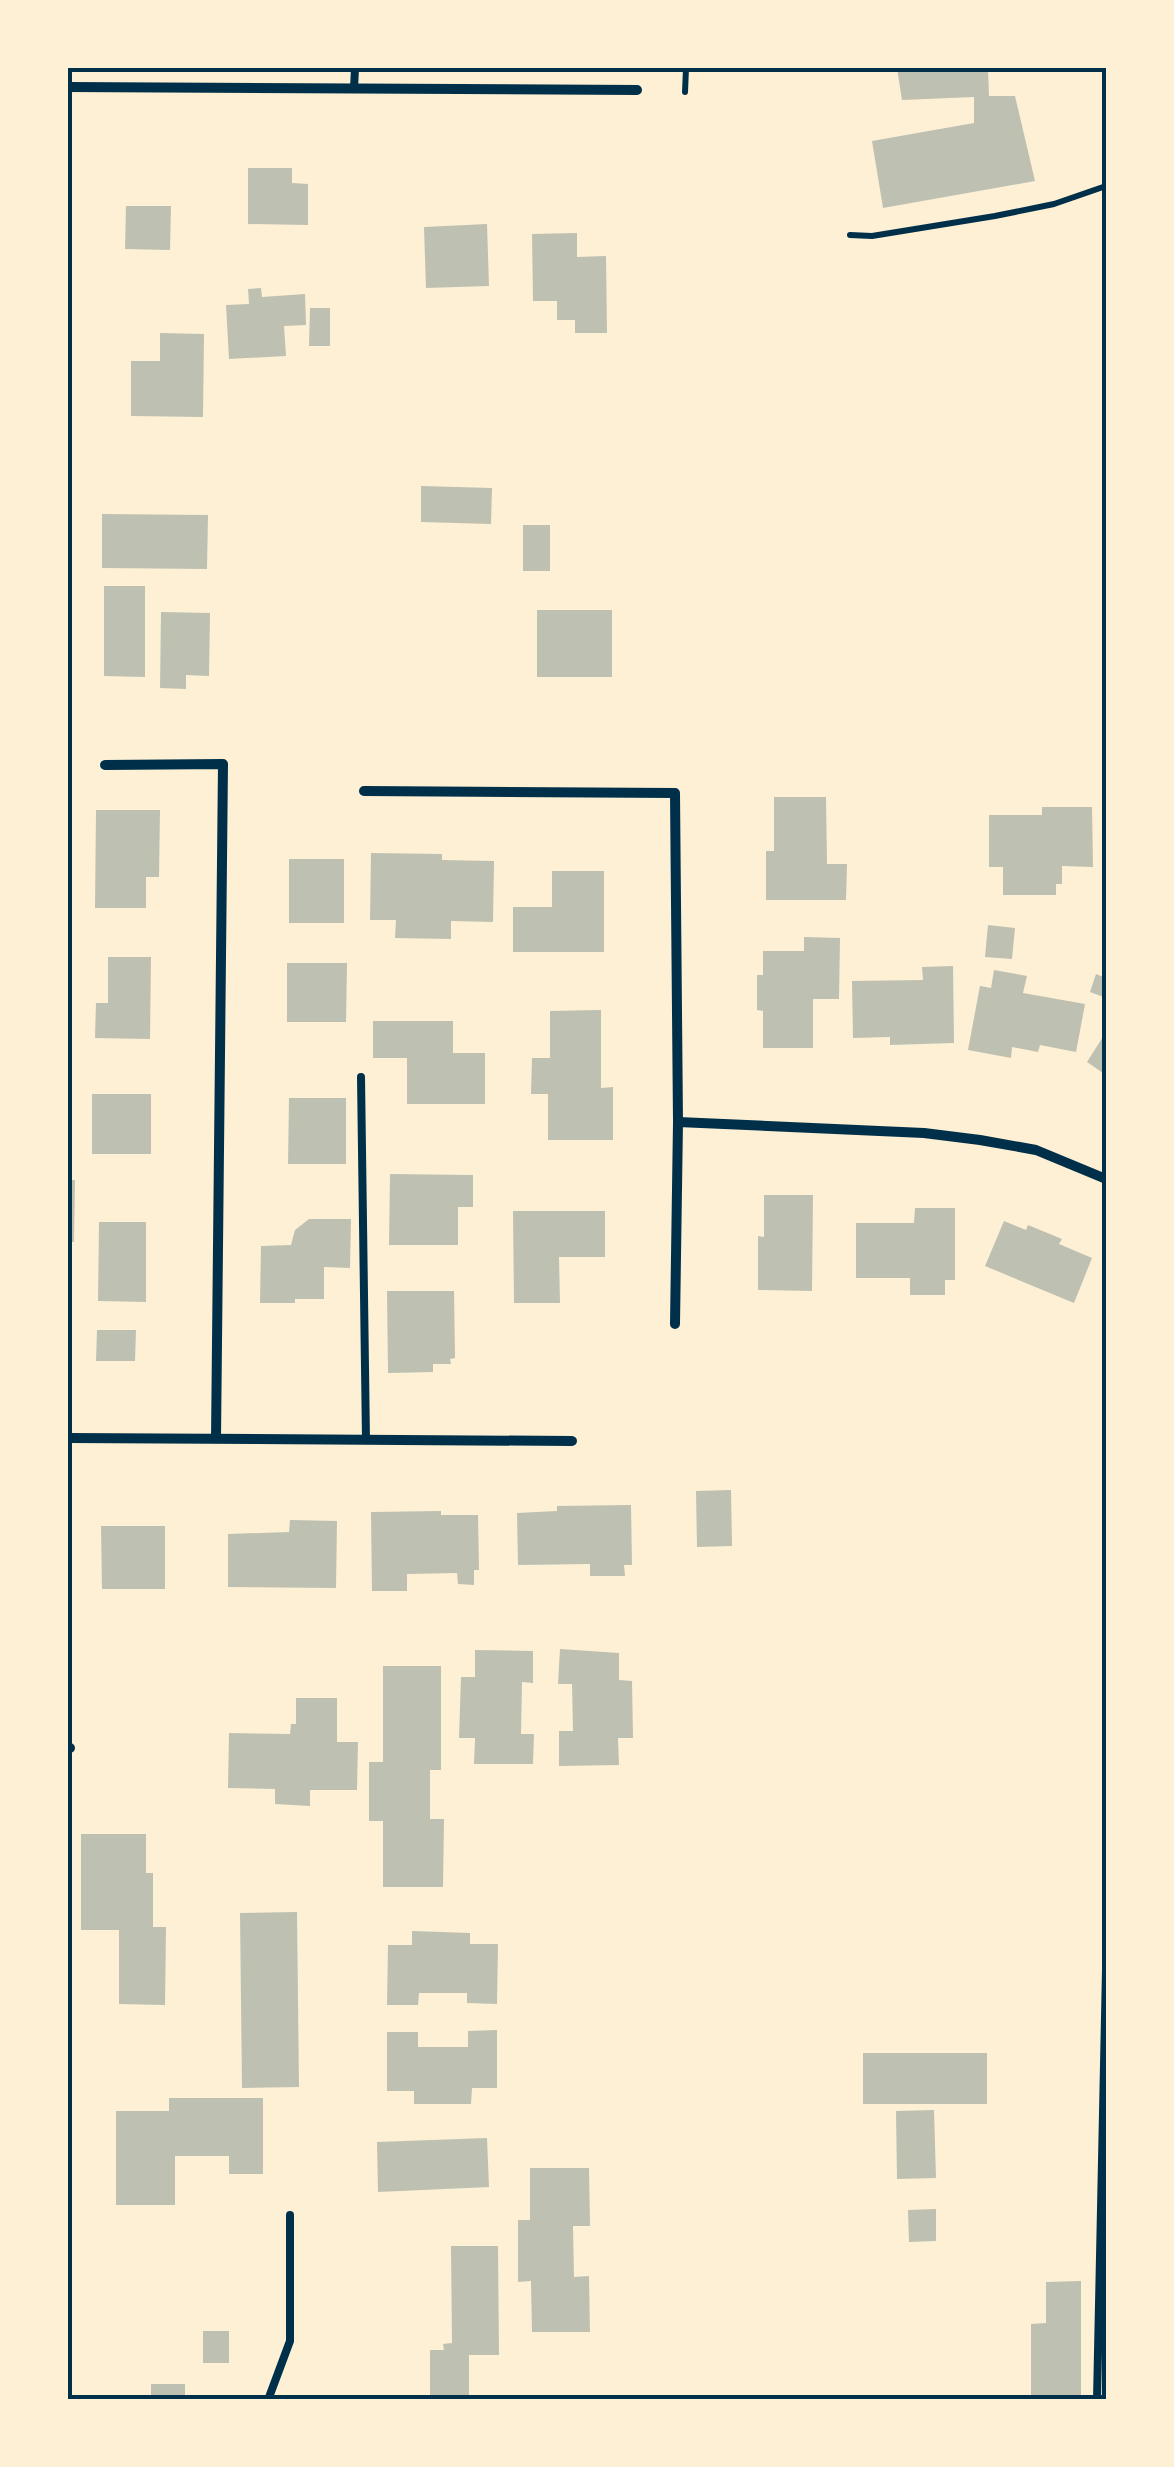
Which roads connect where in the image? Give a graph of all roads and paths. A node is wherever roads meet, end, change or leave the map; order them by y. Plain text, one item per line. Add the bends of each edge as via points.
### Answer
1 (355, 68) edge
2 (686, 68) edge
3 (68, 87) edge
4 (354, 88) junction
5 (637, 90) dead end
6 (686, 92) dead end
7 (1106, 186) edge
8 (850, 235) dead end
9 (105, 765) dead end
10 (364, 791) dead end
11 (361, 1077) dead end
12 (678, 1122) junction
13 (1106, 1179) edge
14 (675, 1324) dead end
15 (68, 1438) edge
16 (216, 1439) junction
17 (366, 1440) junction
18 (572, 1441) dead end
19 (1106, 1969) edge
20 (290, 2215) dead end
21 (268, 2400) edge
22 (1097, 2400) edge

1 - 4 lane
2 - 6 path
3 - 4 street
4 - 5 street
7 - 8 path via 995,216
9 - 16 street via 223,764
10 - 12 street via 676,793
11 - 17 lane
12 - 13 street via 980,1140 1036,1150
12 - 14 street
15 - 16 street
16 - 17 street
17 - 18 street
19 - 22 lane
20 - 21 lane via 290,2341

